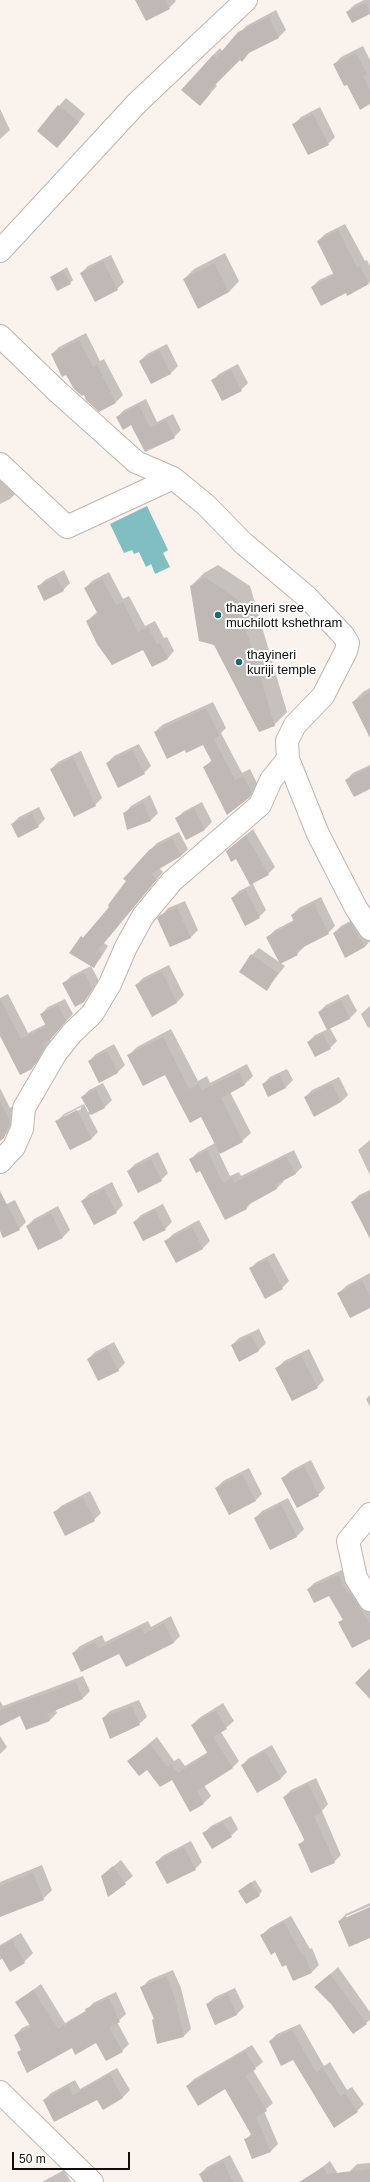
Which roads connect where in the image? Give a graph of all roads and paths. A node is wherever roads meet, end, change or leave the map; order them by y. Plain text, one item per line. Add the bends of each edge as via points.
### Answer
1 (246, 0) edge
2 (0, 251) edge
3 (0, 336) edge
4 (0, 464) edge
5 (173, 478) junction
6 (288, 759) junction
7 (370, 929) edge
8 (0, 1162) edge
9 (370, 1514) edge
10 (370, 1600) edge
11 (0, 2092) edge
12 (92, 2182) edge

1 - 2 street via 138,102
3 - 5 street via 136,462
4 - 5 street via 67,527
5 - 6 street via 206,505 243,543 307,597 348,643 323,696 295,725 287,741
6 - 7 street via 318,834 356,908
6 - 8 street via 271,780 260,805 172,881 143,916 110,984 92,1014 56,1053 24,1108 22,1129 14,1147
9 - 10 street via 348,1541 356,1578
11 - 12 street

